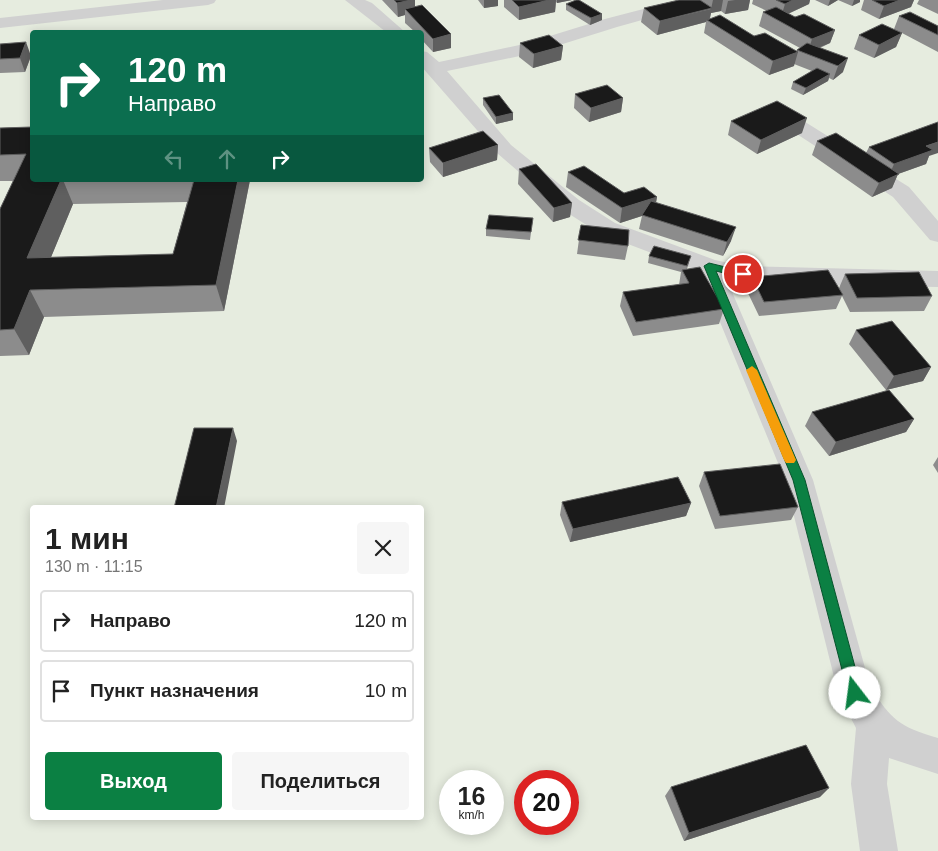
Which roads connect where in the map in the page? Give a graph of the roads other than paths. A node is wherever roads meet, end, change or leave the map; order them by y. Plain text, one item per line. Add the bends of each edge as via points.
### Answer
1 (208, 0) edge
2 (353, 0) edge
3 (697, 0) edge
4 (0, 23) edge
5 (394, 30) edge
6 (428, 62) edge
7 (787, 119) edge
8 (938, 235) edge
9 (709, 266) junction
10 (938, 279) edge
11 (874, 724) junction
12 (938, 756) edge
13 (878, 851) edge

1 - 4 street
2 - 5 street
3 - 6 street via 528,49
6 - 9 street via 504,149 570,205 607,228
7 - 8 street via 891,184 909,199
9 - 10 street via 752,275
9 - 11 street via 799,480 855,693
11 - 12 street via 903,746
11 - 13 street via 870,784

